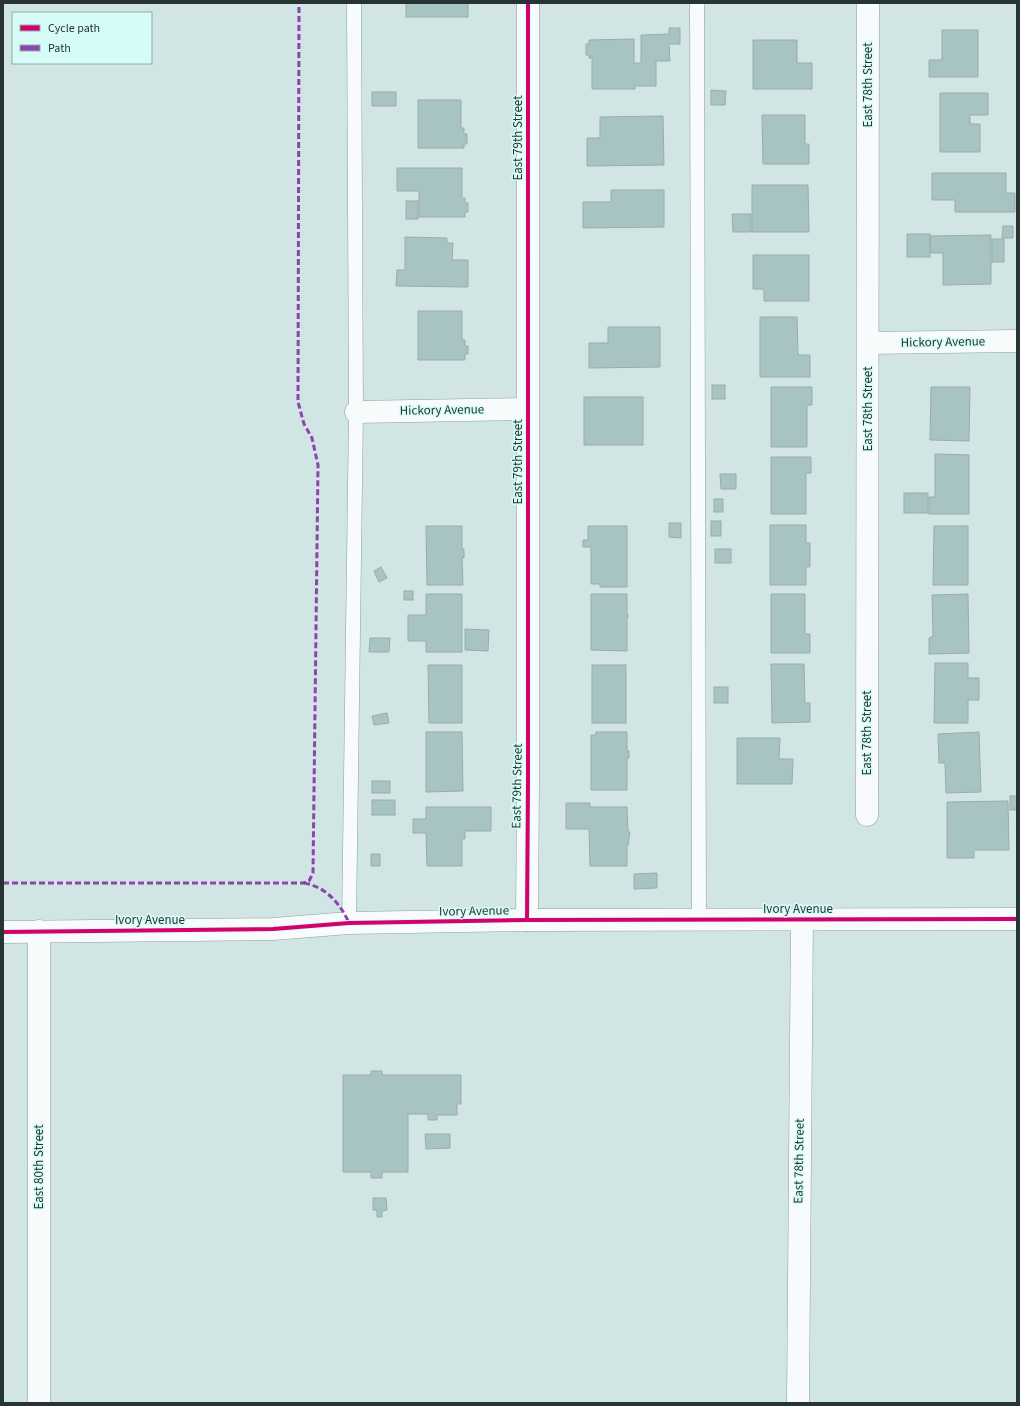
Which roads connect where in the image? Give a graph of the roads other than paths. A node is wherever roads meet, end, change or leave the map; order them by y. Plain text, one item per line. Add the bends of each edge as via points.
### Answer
1 (354, 3) edge
2 (528, 3) edge
3 (697, 3) edge
4 (868, 3) edge
5 (1017, 341) edge
6 (868, 343) junction
7 (527, 409) junction
8 (356, 412) junction
9 (867, 815) dead end
10 (802, 919) junction
11 (1017, 919) edge
12 (527, 920) junction
13 (699, 920) junction
14 (349, 923) junction
15 (39, 931) junction
16 (3, 932) edge
17 (39, 1403) edge
18 (798, 1403) edge

1 - 8 lane
2 - 7 street, East 79th Street
3 - 13 lane
4 - 6 street, East 78th Street
5 - 6 street, Hickory Avenue
6 - 9 street, East 78th Street
7 - 8 street, Hickory Avenue
7 - 12 street, East 79th Street
8 - 14 lane
10 - 11 street, Ivory Avenue
10 - 13 street, Ivory Avenue
10 - 18 street, East 78th Street
12 - 13 street, Ivory Avenue
12 - 14 street, Ivory Avenue
14 - 15 street, Ivory Avenue via 273,929
15 - 16 street, Ivory Avenue
15 - 17 street, East 80th Street

